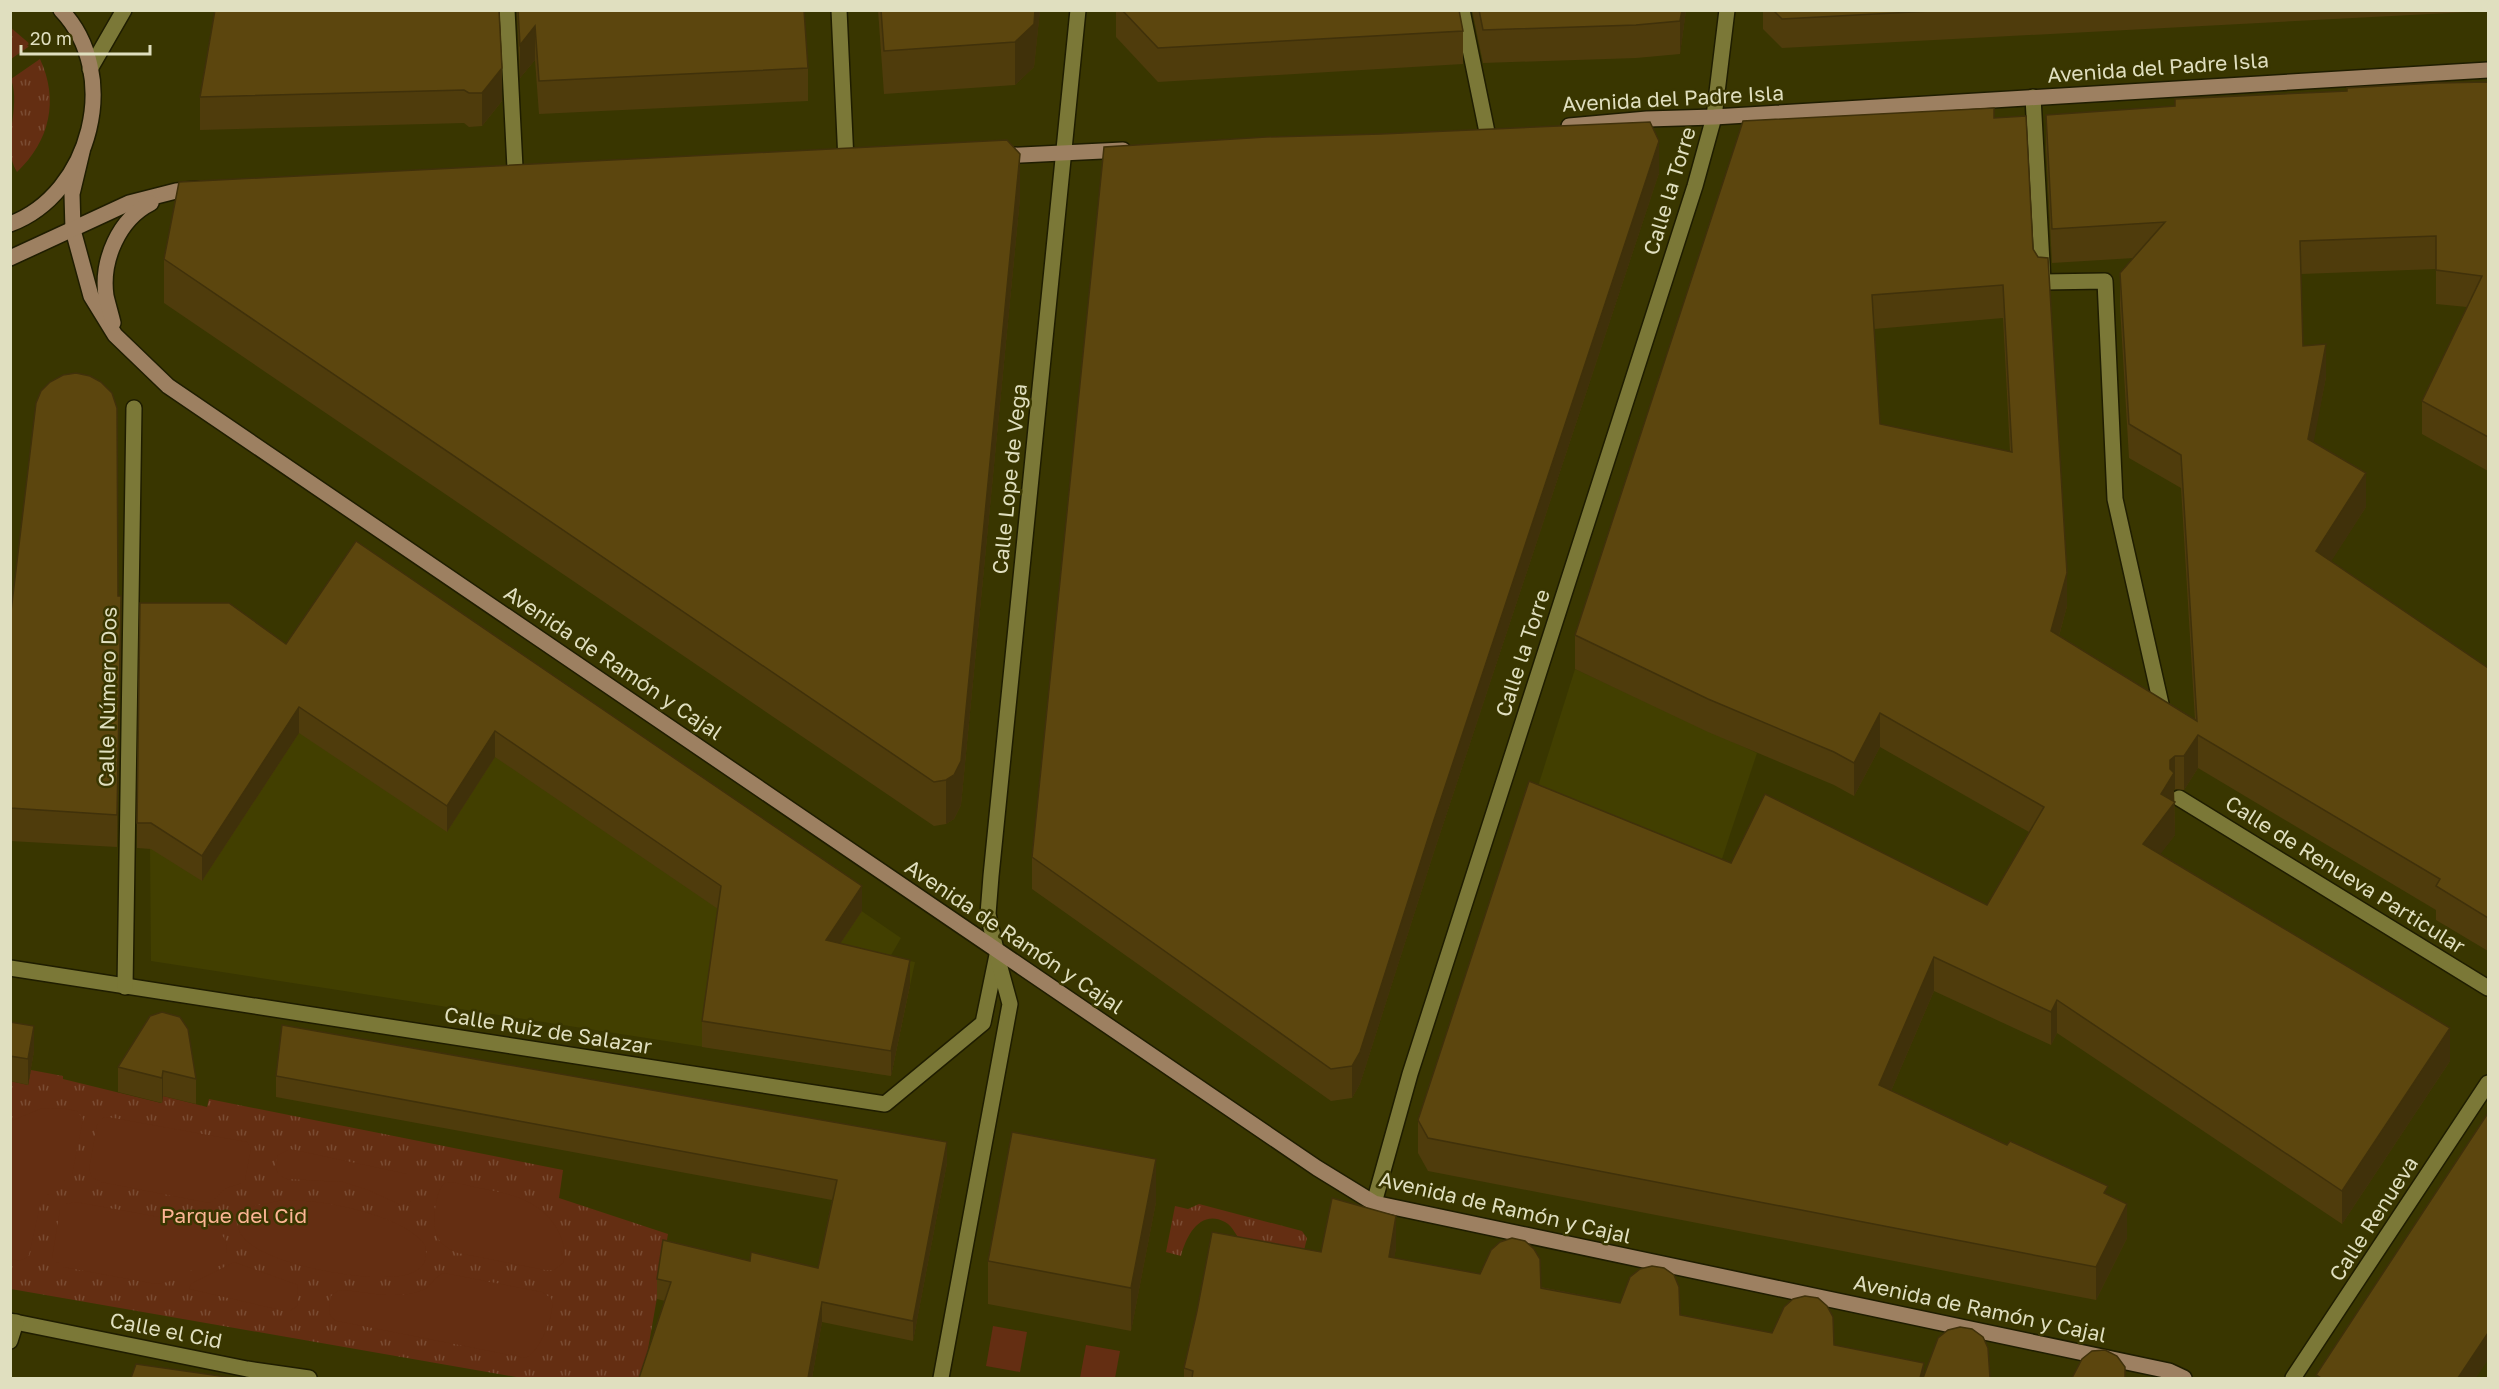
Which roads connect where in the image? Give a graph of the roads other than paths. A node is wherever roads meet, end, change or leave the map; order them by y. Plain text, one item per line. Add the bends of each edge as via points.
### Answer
1 (61, 10) edge
2 (124, 10) edge
3 (507, 10) edge
4 (839, 10) edge
5 (1078, 10) edge
6 (1462, 10) edge
7 (1727, 10) edge
8 (90, 69) junction
9 (2488, 70) edge
10 (2033, 97) junction
11 (1714, 117) junction
12 (1558, 127) edge
13 (1487, 132) edge
14 (1140, 149) edge
15 (82, 152) junction
16 (1064, 153) junction
17 (982, 157) edge
18 (845, 161) edge
19 (515, 168) edge
20 (211, 188) edge
21 (176, 191) junction
22 (10, 224) edge
23 (74, 230) junction
24 (10, 258) edge
25 (115, 335) junction
26 (134, 408) dead end
27 (2161, 704) edge
28 (2179, 798) dead end
29 (996, 953) junction
30 (10, 968) edge
31 (125, 987) junction
32 (2488, 988) edge
33 (2488, 1083) edge
34 (1374, 1203) junction
35 (13, 1322) edge
36 (10, 1341) edge
37 (254, 1374) edge
38 (309, 1378) edge
39 (941, 1378) edge
40 (2184, 1378) edge
41 (2293, 1378) edge

1 - 8 main road via 80,40
2 - 8 street
3 - 19 street
4 - 18 street
5 - 16 street, Calle Lope de Vega
6 - 13 street
7 - 11 street, Calle la Torre
8 - 15 main road via 93,108
9 - 10 main road, Avenida del Padre Isla
10 - 11 main road, Avenida del Padre Isla
10 - 27 street via 2043,282 2105,281 2115,499
11 - 12 main road, Avenida del Padre Isla
11 - 34 street, Calle la Torre via 1410,1074
14 - 16 main road
15 - 22 main road via 67,180 46,202
15 - 23 main road, Avenida de Ramón y Cajal via 72,194
16 - 17 main road
16 - 29 street, Calle Lope de Vega via 991,876 988,914
20 - 21 main road
21 - 23 main road via 129,203
21 - 25 main road via 136,210 121,229 110,254 106,295
23 - 24 main road
23 - 25 main road, Avenida de Ramón y Cajal via 91,296
25 - 29 main road, Avenida de Ramón y Cajal via 168,386 229,430 415,553
26 - 31 street, Calle Número Dos
28 - 32 street, Calle de Renueva Particular
29 - 31 street, Calle Ruiz de Salazar via 983,1023 885,1104
29 - 34 main road, Avenida de Ramón y Cajal
29 - 39 street, Calle Lope de Vega via 1010,1004
30 - 31 street, Calle Ruiz de Salazar
33 - 41 street, Calle Renueva
34 - 40 main road, Avenida de Ramón y Cajal via 2169,1371
35 - 36 street, Calle el Cid
35 - 37 street, Calle el Cid
37 - 38 street, Calle el Cid

